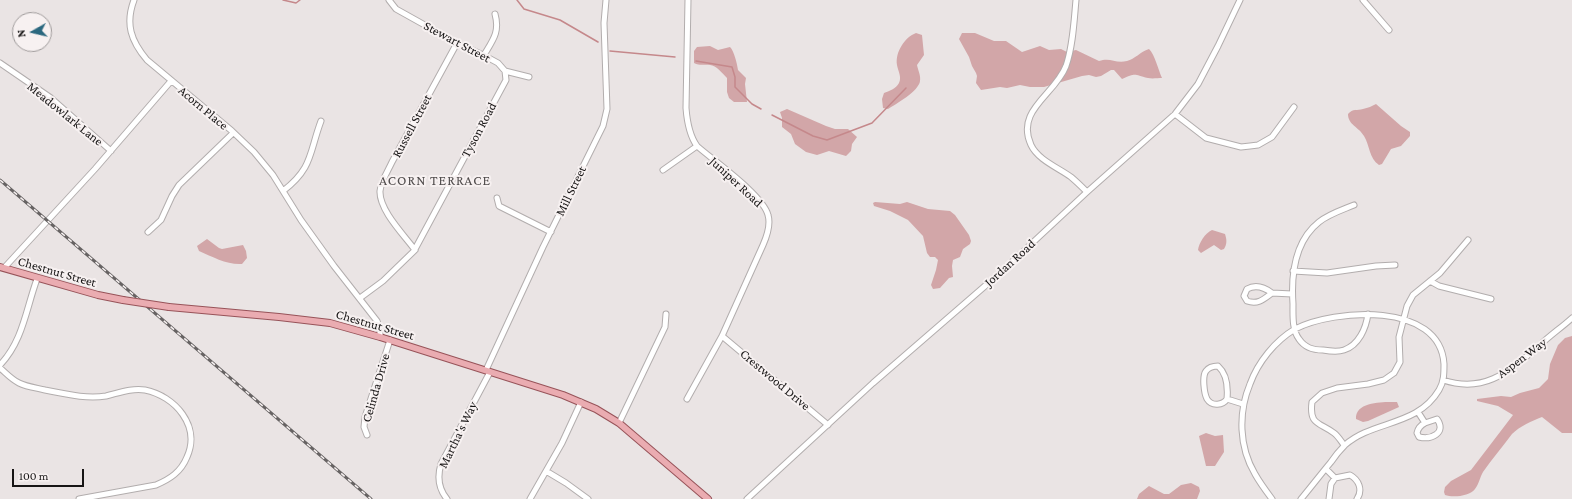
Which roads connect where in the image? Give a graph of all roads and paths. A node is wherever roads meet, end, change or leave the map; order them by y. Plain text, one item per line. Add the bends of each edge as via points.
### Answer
1 (134, 0) edge
2 (389, 0) edge
3 (606, 0) edge
4 (688, 0) edge
5 (1076, 0) edge
6 (1240, 0) edge
7 (1363, 0) edge
8 (495, 14) dead end
9 (1389, 30) dead end
10 (457, 43) junction
11 (484, 55) junction
12 (0, 63) edge
13 (505, 71) junction
14 (528, 77) dead end
15 (171, 81) junction
16 (1294, 107) dead end
17 (1175, 114) junction
18 (321, 121) dead end
19 (233, 133) junction
20 (697, 146) junction
21 (112, 151) junction
22 (663, 170) dead end
23 (283, 191) junction
24 (1087, 192) junction
25 (497, 198) dead end
26 (1354, 205) dead end
27 (148, 232) dead end
28 (551, 232) junction
29 (1468, 240) dead end
30 (415, 250) junction
31 (1395, 265) dead end
32 (2, 268) edge
33 (1293, 271) junction
34 (37, 279) junction
35 (1430, 281) junction
36 (1272, 293) junction
37 (1292, 294) junction
38 (360, 298) junction
39 (1491, 299) dead end
40 (666, 314) dead end
41 (1368, 314) junction
42 (1572, 318) edge
43 (1404, 320) junction
44 (1295, 330) junction
45 (722, 336) junction
46 (380, 337) junction
47 (390, 340) junction
48 (0, 366) edge
49 (488, 371) junction
50 (1443, 380) junction
51 (687, 399) dead end
52 (1227, 400) junction
53 (581, 402) junction
54 (1243, 404) junction
55 (1418, 412) junction
56 (619, 423) junction
57 (1425, 423) junction
58 (828, 425) junction
59 (367, 435) dead end
60 (1344, 445) junction
61 (1326, 469) junction
62 (546, 471) junction
63 (1335, 478) junction
64 (1270, 498) edge
65 (79, 499) edge
66 (447, 499) edge
67 (530, 499) edge
68 (588, 499) edge
69 (708, 499) edge
70 (747, 499) edge
71 (1301, 499) edge
72 (1329, 499) edge
73 (1357, 499) edge

1 - 15 street via 130,11 132,39 147,60
2 - 10 street, Stewart Street via 396,9
3 - 28 street, Mill Street via 606,115
4 - 20 street, Juniper Road via 686,108 687,124
5 - 24 street via 1069,58 1055,87 1029,117 1028,129 1034,149
6 - 17 street, Jordan Road via 1198,84
7 - 9 street
8 - 11 street via 497,29
10 - 11 street, Stewart Street
10 - 30 street, Russell Street via 392,162 380,191 386,212
11 - 13 street, Stewart Street via 498,63
12 - 21 street, Meadowlark Lane via 51,98
13 - 14 street, Stewart Street
13 - 30 street, Tyson Road via 506,80
15 - 19 street, Acorn Place
15 - 21 street, Acorn Place
16 - 17 street via 1272,137 1258,145 1241,147 1206,138
17 - 24 street, Jordan Road
18 - 23 street via 307,165
19 - 23 street, Acorn Place via 254,152
19 - 27 street via 179,185 161,220
20 - 22 street
20 - 45 street, Juniper Road via 749,190 764,205 768,214 768,234
21 - 32 street, Acorn Place
23 - 38 street, Acorn Place via 334,266
24 - 58 street, Jordan Road via 1000,273
25 - 28 street via 499,206
26 - 33 street via 1315,225 1302,244
28 - 49 street, Mill Street
29 - 35 street
30 - 38 street, Tyson Road via 383,281
31 - 33 street via 1327,273
32 - 34 main road, Chestnut Street
33 - 37 street
34 - 46 main road, Chestnut Street, bridge via 123,300 330,323
34 - 48 street via 18,341
35 - 39 street via 1439,286
35 - 43 street via 1413,295
36 - 36 street via 1263,287 1254,286 1246,289 1244,296 1247,301 1256,302
36 - 37 street
37 - 44 street
38 - 46 street, Acorn Place via 377,321
40 - 56 street via 665,327
41 - 43 street
41 - 44 street via 1332,317
41 - 44 street via 1363,333 1351,346 1343,350 1307,347 1299,340
42 - 50 street, Aspen Way via 1498,378 1466,385
43 - 50 street via 1424,329 1436,339 1444,359
43 - 60 street via 1399,337 1400,362 1394,374 1384,380 1322,393 1312,402 1310,413 1315,422 1334,433
44 - 54 street via 1266,355 1252,378
45 - 51 street, Juniper Road
45 - 58 street, Crestwood Drive
46 - 47 main road, Chestnut Street
47 - 49 main road, Chestnut Street
47 - 59 street, Celinda Drive via 365,417 364,427
48 - 65 street via 13,379 24,385 76,396 96,397 129,390 146,390 165,397 182,412 190,434 190,449 176,474 156,485
49 - 53 main road, Chestnut Street
49 - 66 street, Martha's Way via 441,464 438,478
50 - 55 street via 1439,390
52 - 52 street via 1225,376 1218,366 1211,367 1205,374 1208,400 1218,404
52 - 54 street
53 - 56 main road, Chestnut Street
53 - 62 street
54 - 64 street via 1242,434 1247,456 1254,473
55 - 57 street
55 - 60 street via 1367,432
56 - 69 main road, Chestnut Street
57 - 57 street via 1417,433 1419,437 1426,439 1441,426 1437,419
58 - 70 street, Jordan Road
60 - 61 street
61 - 63 street
61 - 71 street
62 - 67 street
62 - 68 street
63 - 72 street via 1331,484
63 - 73 street via 1344,475 1354,477 1360,490

